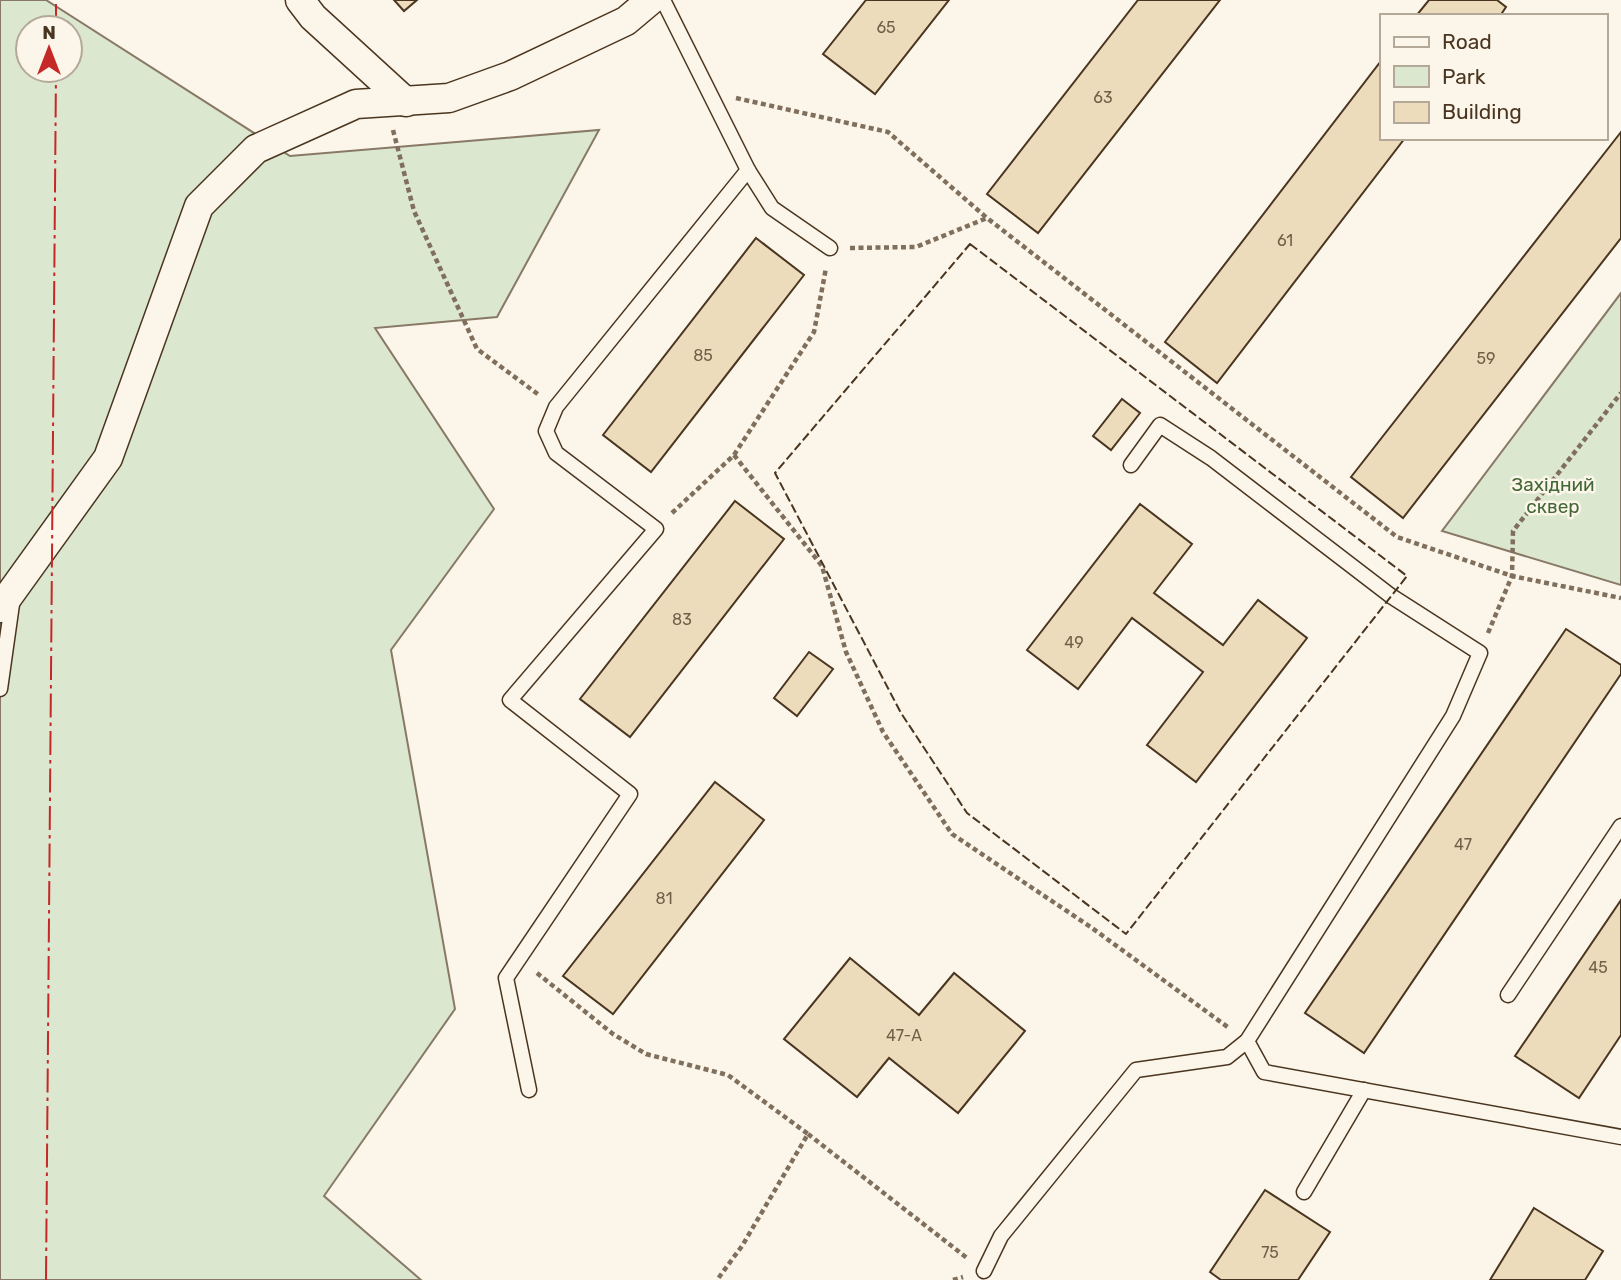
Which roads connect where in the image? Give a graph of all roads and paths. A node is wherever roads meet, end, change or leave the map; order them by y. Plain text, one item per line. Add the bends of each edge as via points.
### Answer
1 (300, 0) edge
2 (651, 0) edge
3 (663, 0) edge
4 (711, 92) junction
5 (396, 102) junction
6 (748, 170) junction
7 (987, 218) junction
8 (830, 248) junction
9 (1621, 393) edge
10 (555, 407) junction
11 (734, 455) junction
12 (1130, 465) dead end
13 (656, 529) junction
14 (1512, 576) junction
15 (1621, 598) edge
16 (7, 600) edge
17 (1480, 653) junction
18 (0, 689) edge
19 (1621, 826) edge
20 (519, 958) junction
21 (1508, 995) dead end
22 (1247, 1041) junction
23 (529, 1090) dead end
24 (1364, 1090) junction
25 (808, 1134) junction
26 (1621, 1138) edge
27 (1304, 1192) dead end
28 (984, 1271) joint
29 (717, 1280) edge

1 - 5 street
2 - 5 street via 626,21 510,76 449,98
3 - 4 lane
4 - 6 lane
4 - 7 path via 888,132
5 - 10 path via 414,211 477,349
5 - 16 street via 356,104 256,149 199,206 108,458
6 - 8 lane via 772,208
6 - 10 lane
7 - 8 path via 916,247
7 - 14 path via 1397,537
8 - 11 path via 814,332
9 - 14 path via 1513,531
10 - 13 lane via 546,430 556,453
11 - 13 path
11 - 22 path via 822,566 846,652 883,732 952,834
12 - 17 lane via 1160,425 1211,458 1391,596
13 - 20 lane via 510,700 630,794
14 - 15 path
14 - 17 path
16 - 18 lane
17 - 22 lane via 1453,716
19 - 21 lane
20 - 23 lane via 506,978
20 - 25 path via 613,1034 646,1054 727,1074
22 - 24 lane via 1264,1072
22 - 28 lane via 1227,1057 1136,1070 1001,1236
24 - 26 lane
24 - 27 lane
25 - 28 path
25 - 29 path

